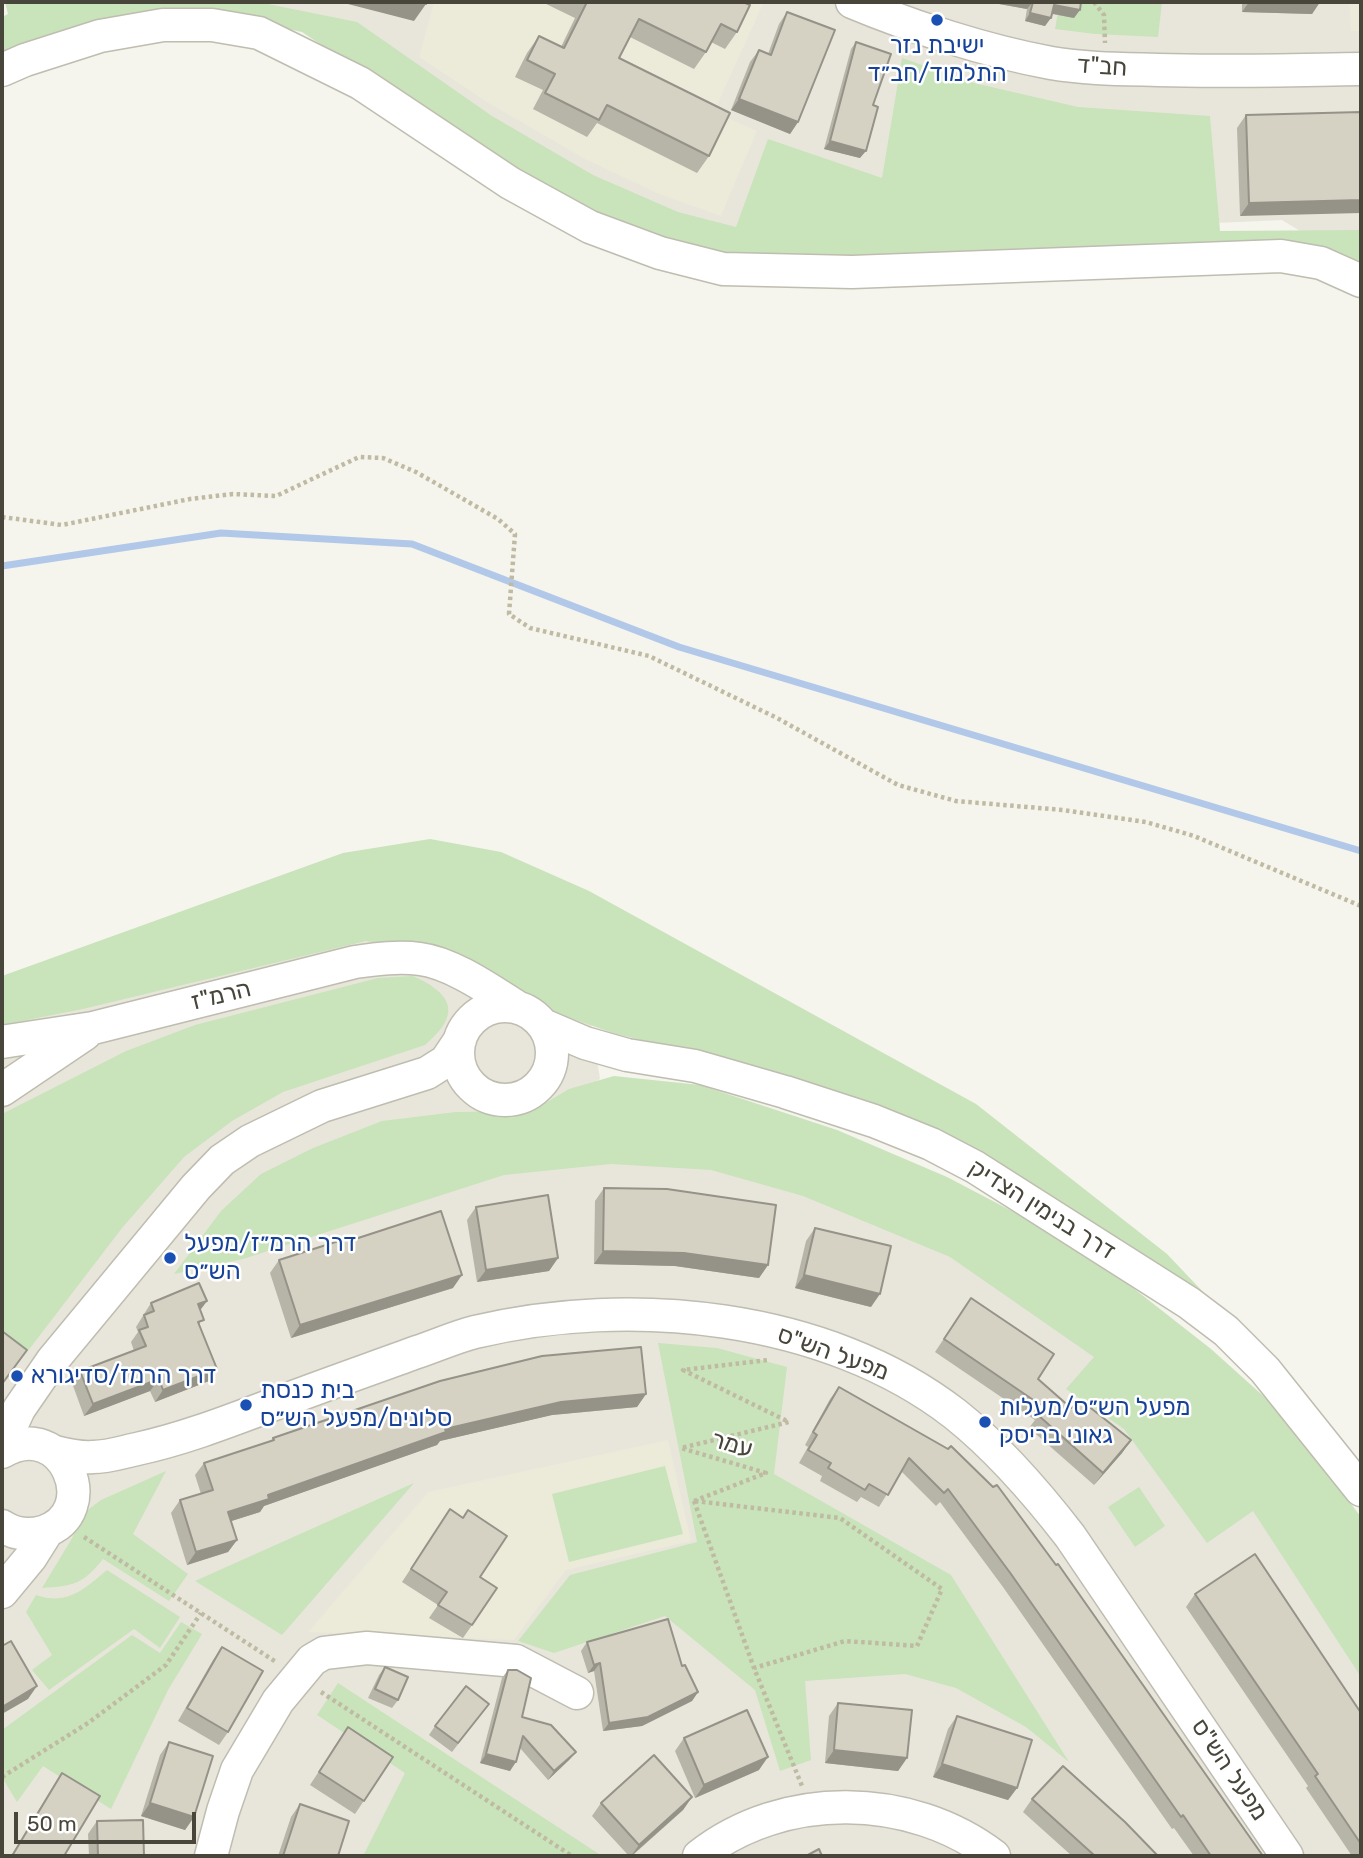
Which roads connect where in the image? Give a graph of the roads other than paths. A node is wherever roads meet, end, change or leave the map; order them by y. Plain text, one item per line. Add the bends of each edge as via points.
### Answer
1 (852, 2) edge
2 (1361, 69) edge
3 (2, 70) edge
4 (1361, 281) edge
5 (440, 965) junction
6 (517, 1007) junction
7 (543, 1025) junction
8 (93, 1028) junction
9 (463, 1033) junction
10 (2, 1042) edge
11 (643, 1058) junction
12 (543, 1081) junction
13 (475, 1089) junction
14 (2, 1090) edge
15 (356, 1095) junction
16 (52, 1361) junction
17 (167, 1442) junction
18 (2, 1446) edge
19 (48, 1448) junction
20 (2, 1452) edge
21 (1361, 1490) edge
22 (74, 1493) junction
23 (4, 1527) edge
24 (48, 1530) junction
25 (3, 1591) edge
26 (577, 1692) dead end
27 (211, 1856) edge
28 (699, 1856) edge
29 (994, 1856) edge
30 (1287, 1856) edge

1 - 2 street, חב"ד via 986,47 1051,63 1105,69
3 - 4 street via 100,36 163,25 212,24 260,33 360,83 510,183 590,227 660,253 723,268 852,272 1281,256 1321,263
5 - 6 street, הרמ"ז
5 - 8 street, הרמ"ז via 422,959 355,962
5 - 9 street via 467,991 470,1006
6 - 7 street
6 - 9 street via 488,1009
7 - 11 street via 585,1043
7 - 12 street via 552,1053
8 - 10 street, הרמ"ז
8 - 14 street
9 - 13 street via 460,1067
9 - 15 street via 446,1061 427,1073
11 - 12 street via 586,1059
11 - 21 street, דרך בנימין הצדיק via 695,1066 862,1117 975,1167 1226,1331 1265,1370
12 - 13 street via 511,1099 488,1097
13 - 15 street via 440,1085
15 - 16 street via 281,1124 222,1160
16 - 18 street via 19,1409
16 - 19 street via 37,1401 35,1421
17 - 19 street, מפעל הש"ס via 100,1457
17 - 22 street, מפעל הש"ס
17 - 30 street, מפעל הש"ס via 471,1333 527,1321 581,1315 715,1321 762,1328 864,1361 955,1414 1040,1498
19 - 20 street, מפעל הש"ס via 26,1443
19 - 22 street via 66,1463
22 - 24 street via 61,1521
23 - 24 street via 19,1534
23 - 25 street via 13,1565
24 - 25 street
26 - 27 street via 516,1661 367,1648 324,1653 312,1660 278,1701 237,1770
28 - 29 street via 741,1830 776,1817 846,1807 895,1811 938,1823

